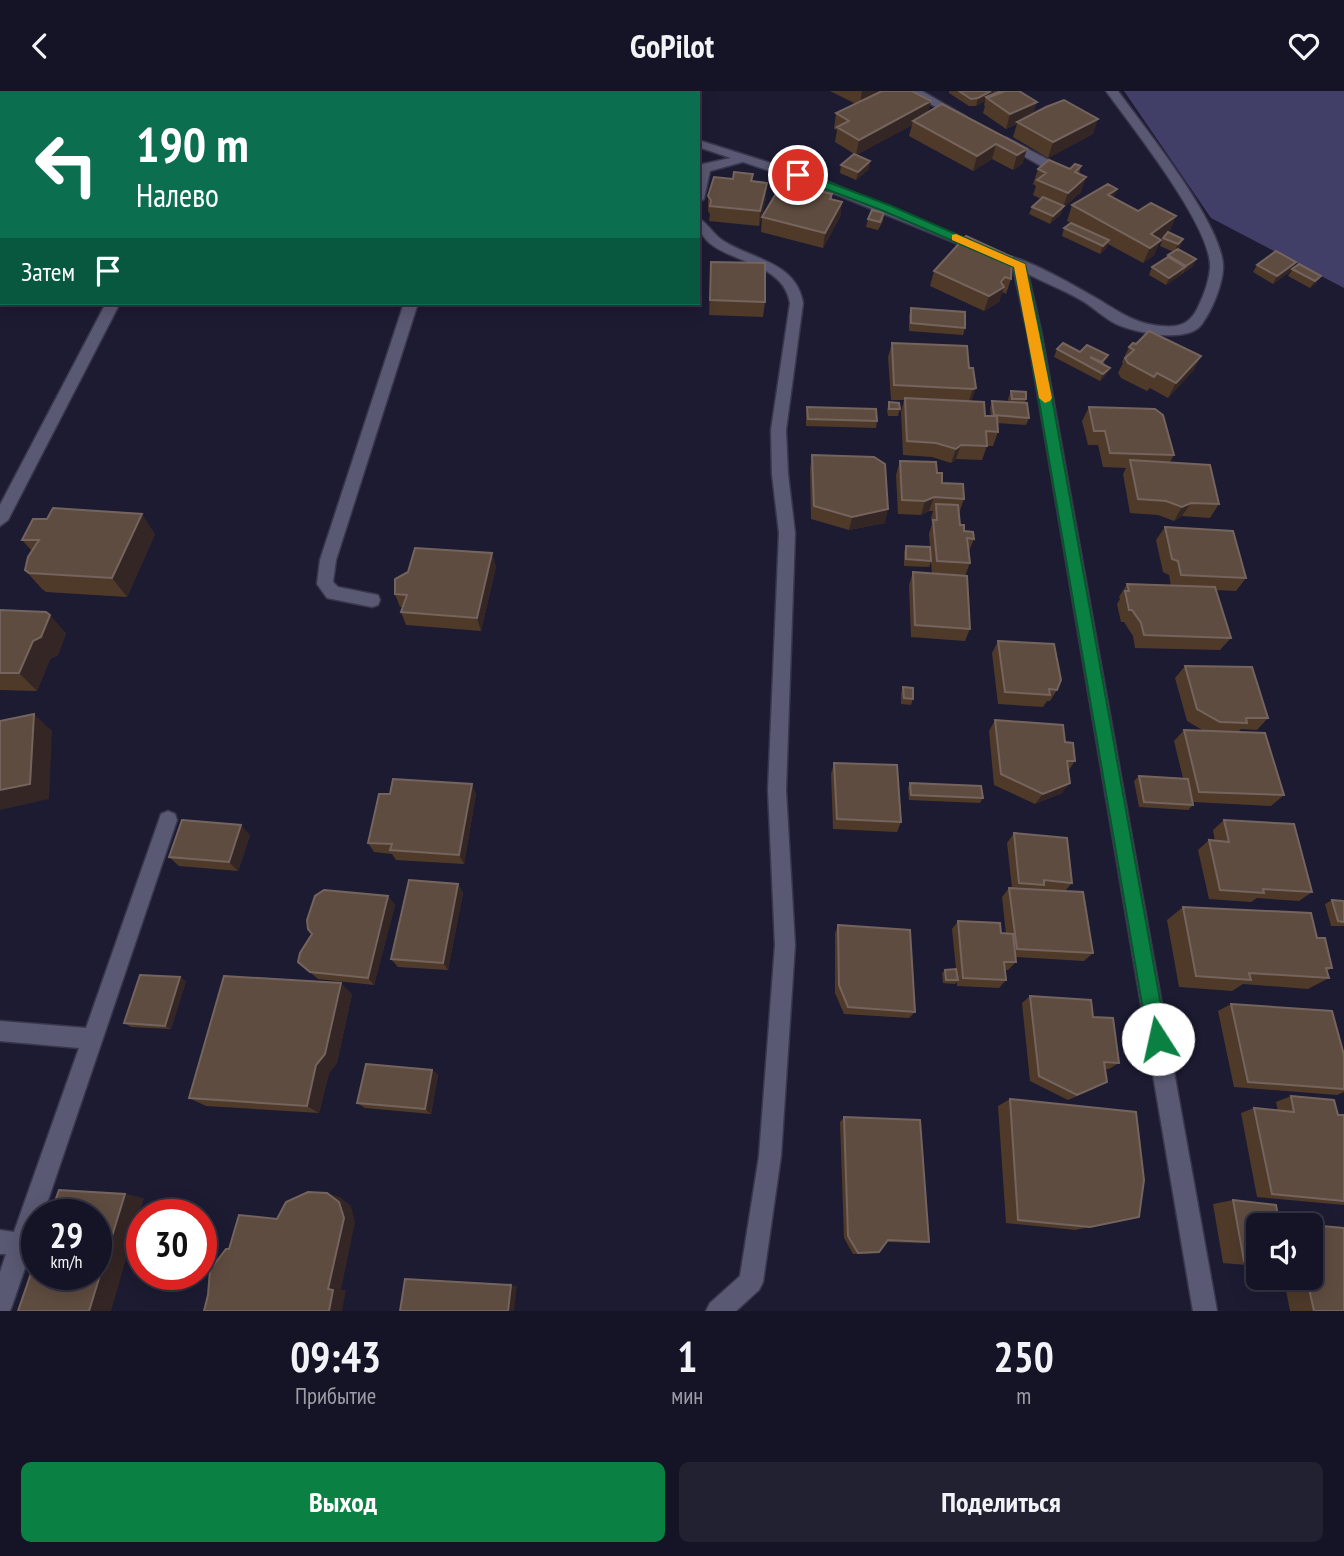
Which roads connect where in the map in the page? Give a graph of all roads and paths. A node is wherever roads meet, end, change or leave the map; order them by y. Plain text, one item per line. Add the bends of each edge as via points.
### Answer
1 (914, 91) edge
2 (1112, 91) edge
3 (972, 123) edge
4 (996, 136) edge
5 (700, 144) edge
6 (747, 157) junction
7 (1045, 163) edge
8 (700, 169) edge
9 (700, 170) edge
10 (700, 192) edge
11 (700, 224) edge
12 (1019, 264) junction
13 (112, 305) edge
14 (410, 305) edge
15 (0, 520) edge
16 (372, 600) dead end
17 (168, 820) dead end
18 (0, 1031) edge
19 (92, 1039) junction
20 (11, 1243) edge
21 (0, 1306) edge
22 (718, 1311) edge
23 (1205, 1311) edge

1 - 3 street
2 - 12 street via 1210,236 1217,268 1207,303 1196,323 1186,330 1143,328
4 - 7 street
5 - 6 street
6 - 8 street
6 - 12 street via 885,207
9 - 10 street via 706,173
11 - 22 street via 716,244 770,268 789,283 796,296 779,417 781,499 787,533 777,790 785,945 770,1156 751,1282
12 - 23 street
13 - 15 street
14 - 16 street via 328,560 326,584 332,593
17 - 19 street
18 - 19 street
19 - 20 street
20 - 21 street

